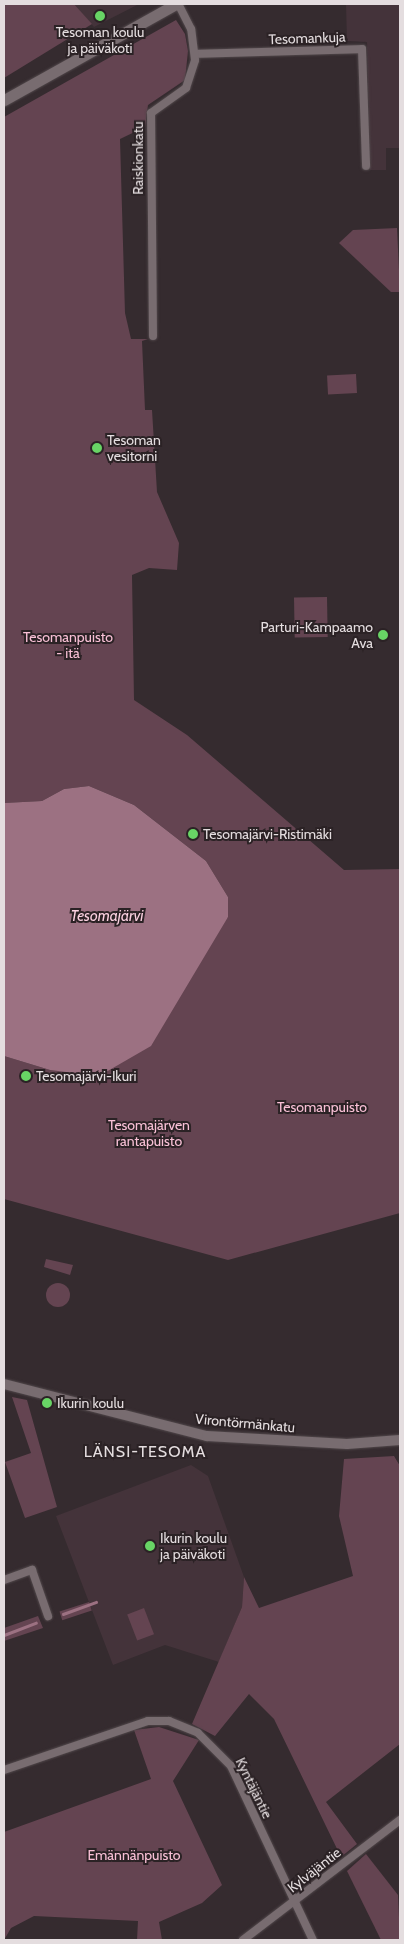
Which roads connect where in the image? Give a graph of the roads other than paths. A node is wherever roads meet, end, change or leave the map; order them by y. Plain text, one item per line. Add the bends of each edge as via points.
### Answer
1 (177, 4) edge
2 (195, 54) junction
3 (4, 100) edge
4 (366, 166) dead end
5 (153, 336) dead end
6 (4, 1384) edge
7 (400, 1440) edge
8 (4, 1580) edge
9 (48, 1616) dead end
10 (4, 1770) edge
11 (400, 1820) edge
12 (294, 1901) junction
13 (244, 1940) edge
14 (313, 1940) edge

1 - 2 street, Raiskionkatu via 191,29
1 - 3 main road
2 - 4 street, Tesomankuja via 362,49
2 - 5 street, Raiskionkatu via 186,88 151,113
6 - 7 street, Virontörmänkatu via 207,1436 352,1444
8 - 9 street via 32,1570
10 - 12 street, Kyntäjäntie via 129,1725 158,1720 184,1726 207,1739 231,1766
11 - 12 street, Kylväjäntie
12 - 13 street, Kylväjäntie
12 - 14 street, Kyntäjäntie

